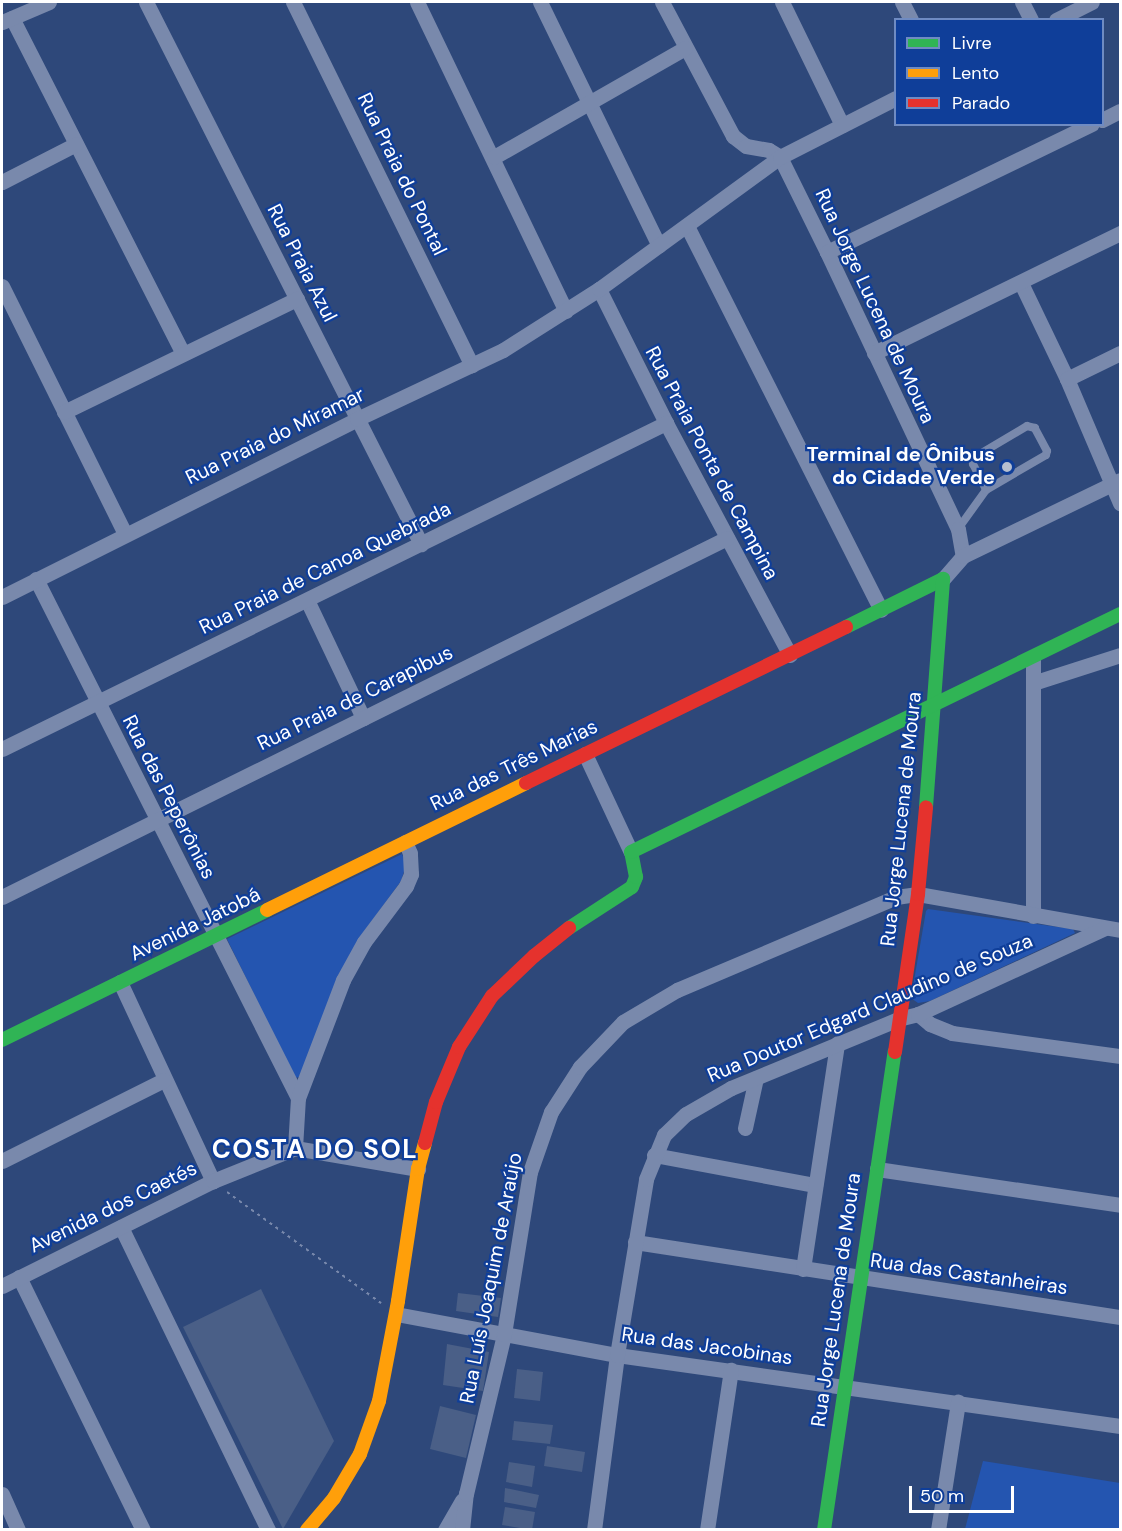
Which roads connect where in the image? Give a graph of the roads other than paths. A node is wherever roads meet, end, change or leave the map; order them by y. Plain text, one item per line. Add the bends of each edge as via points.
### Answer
1 (45, 2) edge
2 (146, 2) edge
3 (293, 2) edge
4 (417, 2) edge
5 (540, 2) edge
6 (662, 2) edge
7 (782, 2) edge
8 (902, 2) edge
9 (1022, 2) edge
10 (1092, 2) edge
11 (910, 18) edge
12 (1030, 18) edge
13 (1060, 18) edge
14 (7, 20) edge
15 (685, 48) junction
16 (894, 99) edge
17 (589, 102) junction
18 (1120, 111) edge
19 (1104, 119) edge
20 (842, 125) junction
21 (1088, 126) edge
22 (76, 144) junction
23 (494, 157) junction
24 (780, 157) junction
25 (2, 182) edge
26 (687, 226) junction
27 (1120, 233) edge
28 (659, 246) junction
29 (827, 252) junction
30 (1021, 283) junction
31 (2, 286) edge
32 (599, 289) junction
33 (297, 299) junction
34 (566, 311) junction
35 (874, 352) junction
36 (183, 353) junction
37 (1120, 353) edge
38 (472, 365) junction
39 (1066, 379) junction
40 (64, 412) junction
41 (357, 419) junction
42 (666, 423) junction
43 (1116, 482) edge
44 (986, 490) junction
45 (1120, 503) edge
46 (958, 529) junction
47 (125, 534) junction
48 (728, 538) junction
49 (421, 544) junction
50 (963, 556) junction
51 (36, 579) junction
52 (943, 579) junction
53 (2, 597) edge
54 (307, 600) junction
55 (881, 610) junction
56 (1120, 614) edge
57 (790, 655) junction
58 (1120, 655) edge
59 (1033, 658) junction
60 (1033, 683) junction
61 (99, 702) junction
62 (936, 702) junction
63 (363, 718) junction
64 (2, 750) edge
65 (585, 754) junction
66 (156, 819) junction
67 (405, 842) junction
68 (631, 852) junction
69 (918, 894) junction
70 (2, 897) edge
71 (1033, 916) junction
72 (1113, 928) edge
73 (216, 936) junction
74 (120, 982) junction
75 (918, 1014) junction
76 (898, 1019) junction
77 (2, 1040) edge
78 (837, 1044) junction
79 (1120, 1056) edge
80 (756, 1077) junction
81 (164, 1080) junction
82 (298, 1098) junction
83 (745, 1128) dead end
84 (295, 1148) junction
85 (654, 1155) junction
86 (2, 1161) edge
87 (418, 1169) junction
88 (877, 1169) junction
89 (213, 1181) junction
90 (815, 1185) junction
91 (1120, 1206) edge
92 (121, 1227) junction
93 (635, 1242) junction
94 (803, 1269) junction
95 (19, 1277) junction
96 (862, 1279) junction
97 (2, 1286) edge
98 (396, 1314) junction
99 (1120, 1317) edge
100 (504, 1334) junction
101 (617, 1355) junction
102 (730, 1371) junction
103 (845, 1386) junction
104 (958, 1402) junction
105 (1120, 1426) edge
106 (2, 1494) edge
107 (466, 1494) junction
108 (18, 1530) edge
109 (143, 1530) edge
110 (268, 1530) edge
111 (307, 1530) edge
112 (445, 1530) edge
113 (462, 1530) edge
114 (594, 1530) edge
115 (707, 1530) edge
116 (824, 1530) edge
117 (938, 1530) edge

1 - 14 street
2 - 33 street, Rua Praia Azul
3 - 38 street, Rua Praia do Pontal
4 - 23 street
5 - 17 street
6 - 15 street
7 - 20 street
8 - 11 street
9 - 12 street
10 - 13 street
14 - 22 street
15 - 17 street
15 - 24 street via 739,143 769,150
16 - 20 street, Rua Praia do Miramar
17 - 23 street
17 - 28 street
18 - 19 street
20 - 24 street, Rua Praia do Miramar
21 - 29 street
22 - 25 street
22 - 36 street
23 - 34 street
24 - 26 street, Rua Praia do Miramar
24 - 29 street, Rua Jorge Lucena de Moura
26 - 28 street, Rua Praia do Miramar
26 - 55 street
27 - 30 street
28 - 32 street, Rua Praia do Miramar
29 - 35 street, Rua Jorge Lucena de Moura
30 - 35 street
30 - 39 street
31 - 40 street
32 - 34 street, Rua Praia do Miramar
32 - 42 street, Rua Praia Ponta de Campina
33 - 36 street
33 - 41 street, Rua Praia Azul
34 - 38 street, Rua Praia do Miramar
35 - 46 street, Rua Jorge Lucena de Moura
36 - 40 street
37 - 39 street
38 - 41 street, Rua Praia do Miramar
39 - 43 street
40 - 47 street
41 - 47 street, Rua Praia do Miramar
41 - 49 street, Rua Praia Azul
42 - 48 street, Rua Praia Ponta de Campina
42 - 49 street, Rua Praia de Canoa Quebrada
43 - 45 street
43 - 50 street
44 - 44 lane via 973,458 1027,426 1035,428 1046,455
44 - 46 lane
46 - 50 street, Rua Jorge Lucena de Moura
47 - 51 street, Rua Praia do Miramar
48 - 57 street, Rua Praia Ponta de Campina
48 - 63 street, Rua Praia de Carapibus
49 - 54 street, Rua Praia de Canoa Quebrada
50 - 52 street
51 - 53 street, Rua Praia do Miramar
51 - 61 street, Rua das Peperônias
52 - 55 street, Rua das Três Marias
52 - 62 street, Rua Jorge Lucena de Moura
54 - 61 street, Rua Praia de Canoa Quebrada
54 - 63 street
55 - 57 street, Rua das Três Marias
56 - 59 street
57 - 65 street, Rua das Três Marias
58 - 60 street
59 - 60 street
59 - 62 street
60 - 71 street
61 - 64 street, Rua Praia de Canoa Quebrada
61 - 66 street, Rua das Peperônias
62 - 68 street
62 - 69 street, Rua Jorge Lucena de Moura
63 - 66 street, Rua Praia de Carapibus
65 - 67 street, Rua das Três Marias
65 - 68 street
66 - 70 street, Rua Praia de Carapibus
66 - 73 street, Rua das Peperônias
67 - 73 street, Avenida Jatobá
67 - 82 street via 412,863 409,880 364,942 343,980
68 - 87 street via 636,877 632,887 573,925 492,996 459,1047 435,1102
69 - 71 street
69 - 76 street, Rua Jorge Lucena de Moura
69 - 100 street, Rua Luís Joaquim de Araújo via 879,902 677,990 623,1022 580,1067 551,1112 530,1172
71 - 72 street
72 - 75 street, Rua Doutor Edgard Claudino de Souza
73 - 74 street, Avenida Jatobá
73 - 82 street, Rua das Peperônias
74 - 77 street, Avenida Jatobá
74 - 81 street
75 - 76 street, Rua Doutor Edgard Claudino de Souza
75 - 79 street via 952,1033
76 - 78 street, Rua Doutor Edgard Claudino de Souza
76 - 88 street, Rua Jorge Lucena de Moura
78 - 80 street, Rua Doutor Edgard Claudino de Souza
78 - 90 street
80 - 83 street
80 - 85 street, Rua Doutor Edgard Claudino de Souza via 686,1114 664,1135
81 - 86 street
81 - 89 street
82 - 84 street
84 - 87 street
84 - 89 street, Avenida dos Caetés
85 - 90 street
85 - 93 street, Rua Doutor Edgard Claudino de Souza
87 - 98 street
88 - 91 street
88 - 96 street, Rua Jorge Lucena de Moura
89 - 92 street, Avenida dos Caetés
90 - 94 street
92 - 95 street, Avenida dos Caetés
92 - 110 street
93 - 94 street, Rua das Castanheiras
93 - 101 street, Rua Doutor Edgard Claudino de Souza
94 - 96 street, Rua das Castanheiras
95 - 97 street, Avenida dos Caetés
95 - 109 street
96 - 99 street, Rua das Castanheiras
96 - 103 street, Rua Jorge Lucena de Moura
98 - 100 street, Rua das Jacobinas
98 - 111 street via 379,1401 360,1454 334,1498
100 - 101 street, Rua das Jacobinas
100 - 107 street, Rua Luís Joaquim de Araújo
101 - 102 street, Rua das Jacobinas
101 - 114 street, Rua Doutor Edgard Claudino de Souza
102 - 103 street, Rua das Jacobinas
102 - 115 street
103 - 104 street, Rua das Jacobinas
103 - 116 street, Rua Jorge Lucena de Moura
104 - 105 street, Rua das Jacobinas
104 - 117 street
106 - 108 street
107 - 112 street
107 - 113 street, Rua Luís Joaquim de Araújo

